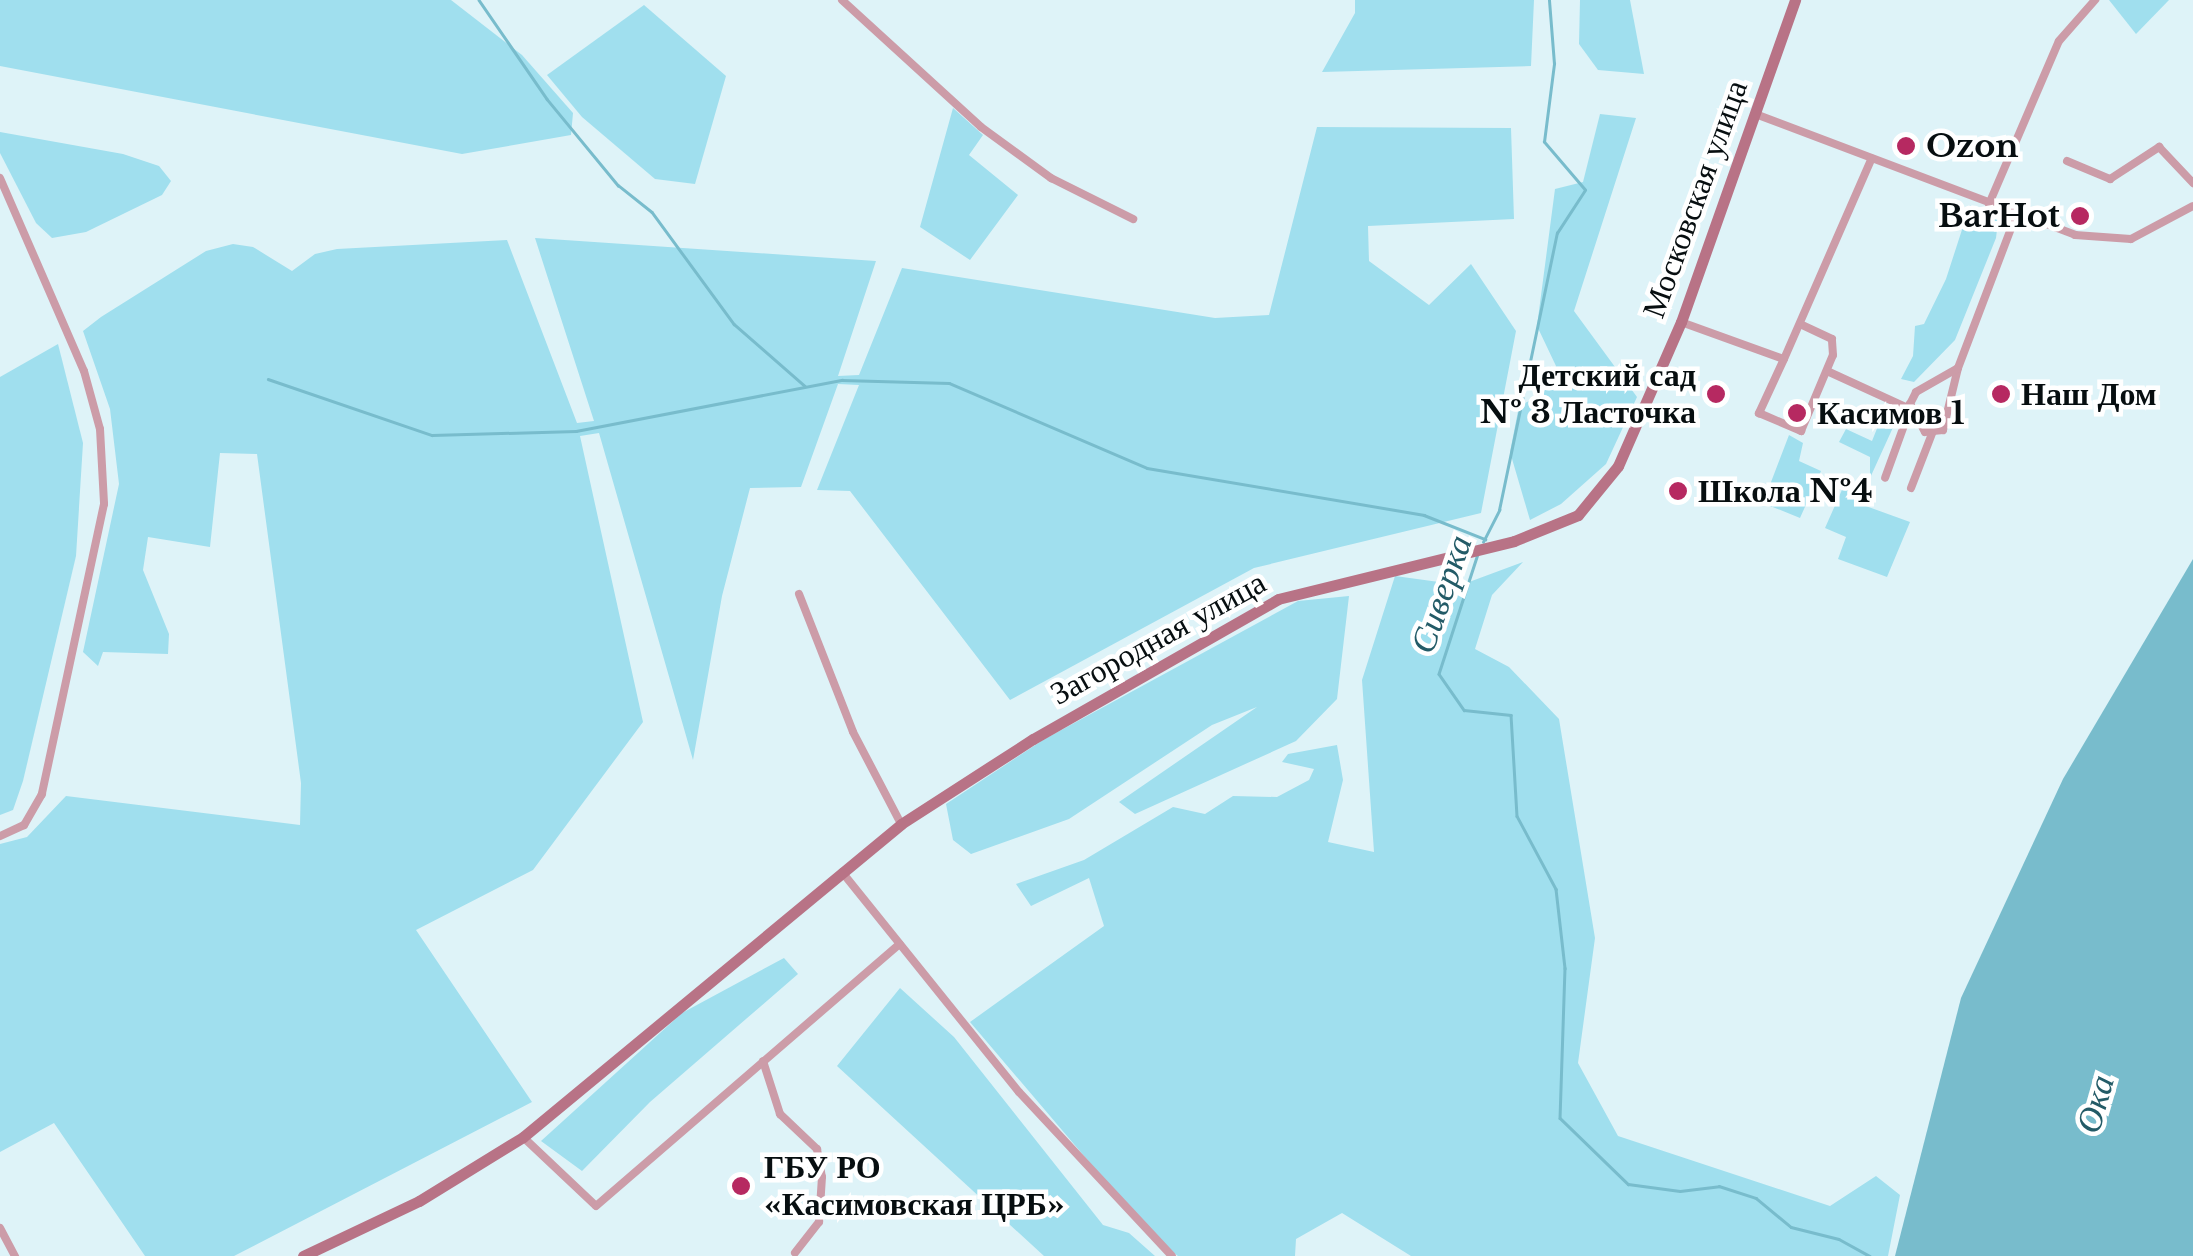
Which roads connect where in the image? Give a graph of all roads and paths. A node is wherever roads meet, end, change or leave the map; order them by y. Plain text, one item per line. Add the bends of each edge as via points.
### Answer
1 (842, 0) edge
2 (1795, 0) edge
3 (2095, 0) edge
4 (1758, 116) junction
5 (1872, 158) junction
6 (2067, 161) dead end
7 (0, 178) edge
8 (2193, 183) edge
9 (1989, 204) junction
10 (2193, 206) edge
11 (2016, 215) junction
12 (1134, 219) dead end
13 (1681, 322) junction
14 (1800, 324) junction
15 (1784, 359) junction
16 (1958, 368) junction
17 (1827, 371) junction
18 (1910, 408) junction
19 (1934, 431) junction
20 (1885, 478) dead end
21 (1911, 488) dead end
22 (1578, 516) joint
23 (799, 594) dead end
24 (901, 824) junction
25 (0, 836) edge
26 (842, 872) junction
27 (899, 944) junction
28 (763, 1061) junction
29 (523, 1137) junction
30 (0, 1228) edge
31 (796, 1253) dead end
32 (15, 1256) edge
33 (304, 1256) edge
34 (1172, 1256) edge

1 - 12 street via 981,127 1051,178
2 - 4 main road, Московская улица
3 - 9 street via 2059,41
4 - 5 street
4 - 13 main road, Московская улица
5 - 9 street
5 - 14 street
6 - 8 street via 2110,179 2159,147
7 - 25 street via 84,371 100,429 104,504 42,794 24,826
9 - 11 street
10 - 11 street via 2154,230 2110,242
11 - 16 street
13 - 15 street
13 - 22 main road, Московская улица via 1618,466
14 - 15 street
14 - 17 street via 1832,339
15 - 17 street via 1760,413 1801,431
16 - 18 street via 1916,392
16 - 19 street via 1944,430
17 - 18 street
18 - 19 street via 1925,432
18 - 20 street
19 - 21 street
22 - 24 main road, Загородная улица via 1514,541 1278,599 1033,739
23 - 24 street via 854,732
24 - 26 main road, Загородная улица
26 - 27 street
26 - 29 main road, Загородная улица
27 - 28 street
27 - 34 street via 1019,1092
28 - 29 street via 596,1206
28 - 31 street via 780,1114 817,1149 819,1222
29 - 33 main road, Загородная улица via 418,1200
30 - 32 street

